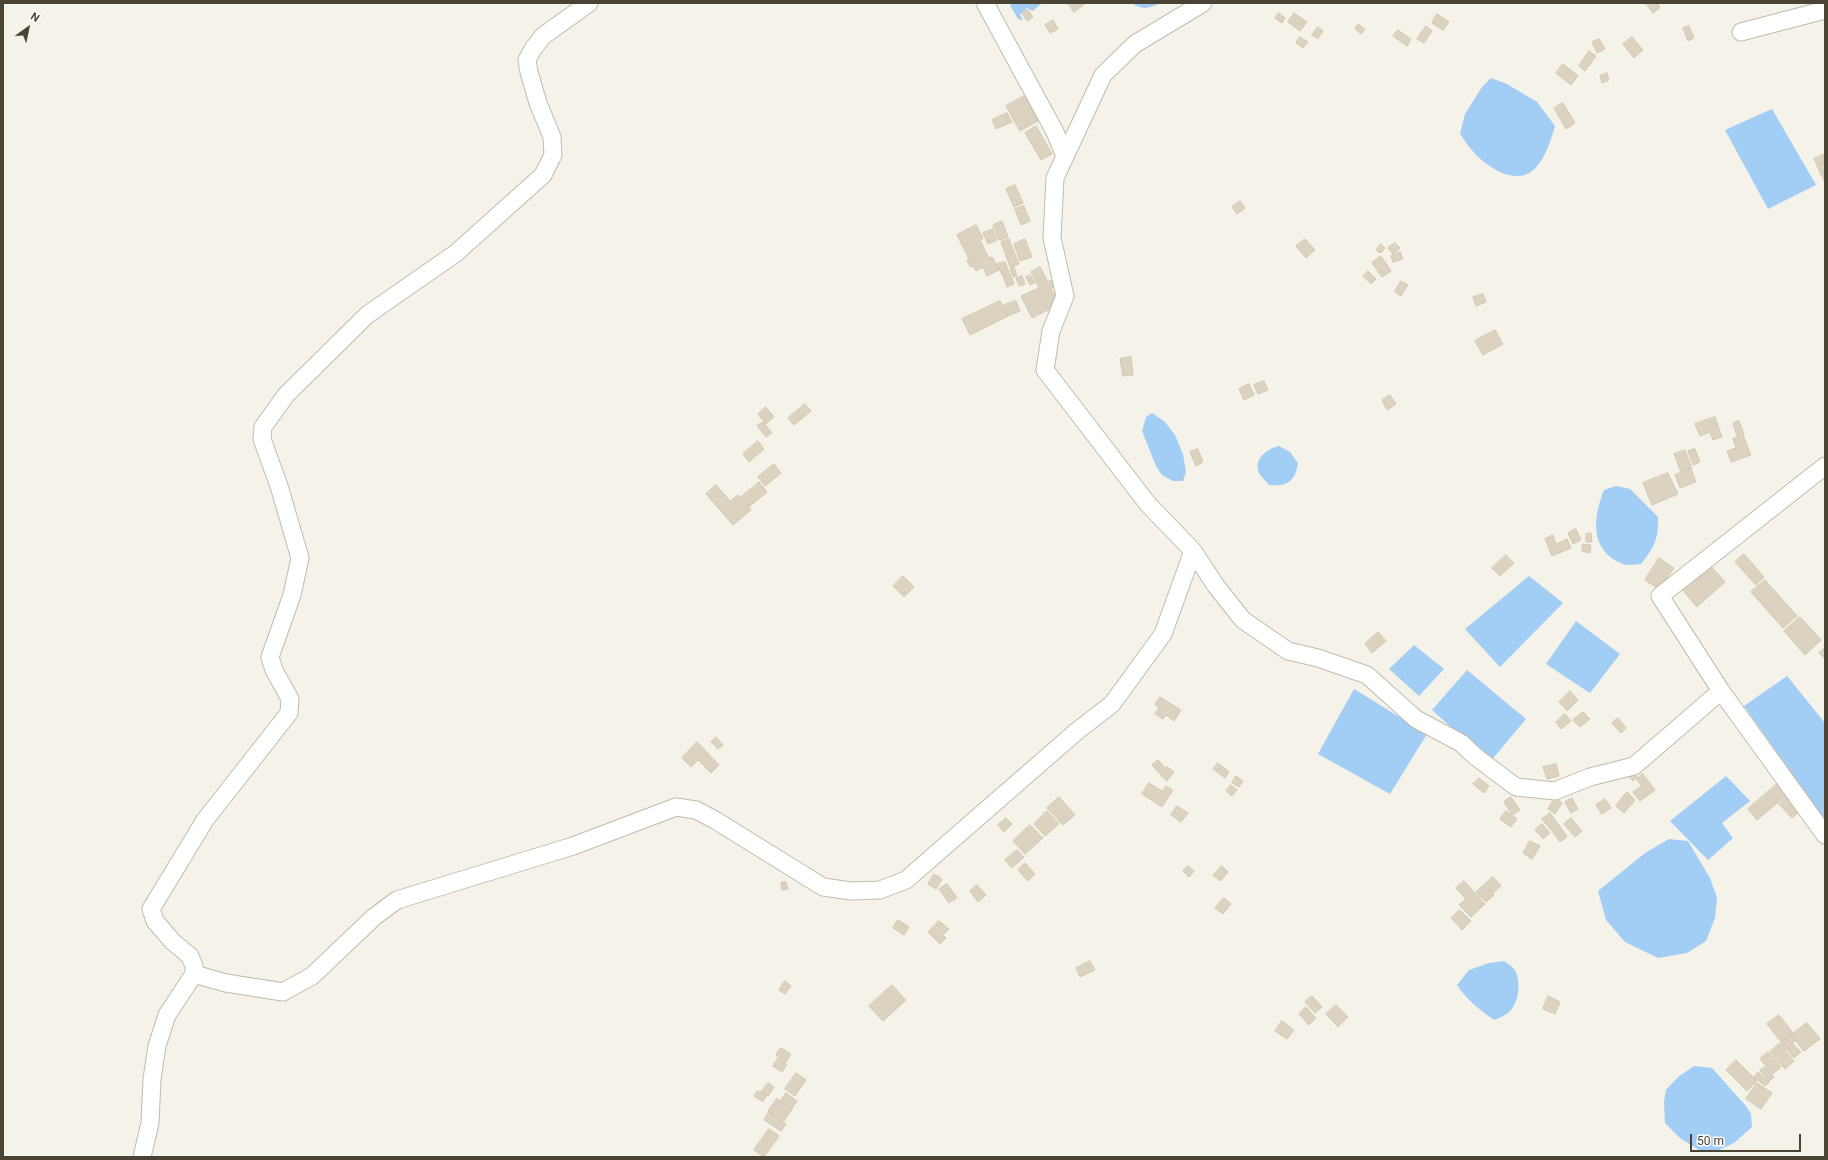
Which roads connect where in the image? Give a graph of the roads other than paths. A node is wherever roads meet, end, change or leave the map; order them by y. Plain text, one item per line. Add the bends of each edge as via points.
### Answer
1 (589, 3) edge
2 (985, 3) edge
3 (1203, 3) edge
4 (1825, 10) edge
5 (1741, 32) dead end
6 (1065, 156) junction
7 (1825, 466) edge
8 (1193, 551) junction
9 (1721, 691) junction
10 (1825, 835) edge
11 (194, 974) junction
12 (142, 1157) edge

1 - 11 street via 543,36 527,60 538,103 552,137 553,155 543,175 456,253 367,315 286,395 263,427 262,439 300,558 292,595 270,657 274,670 290,698 289,713 205,820 151,909 155,921 173,942 190,956
2 - 6 street via 1055,132
3 - 6 street via 1135,44 1103,75
4 - 5 street
6 - 8 street via 1055,178 1052,238 1065,296 1051,331 1045,370 1147,503
7 - 9 street via 1660,596
8 - 9 street via 1243,620 1288,651 1318,658 1367,675 1416,719 1461,743 1516,787 1555,791 1590,777 1634,766
8 - 11 street via 1163,634 1112,704 1077,731 906,880 880,890 851,891 823,887 715,820 696,810 676,806 573,846 397,900 374,917 312,976 283,992 226,983
9 - 10 street
11 - 12 street via 168,1016 157,1046 150,1123

